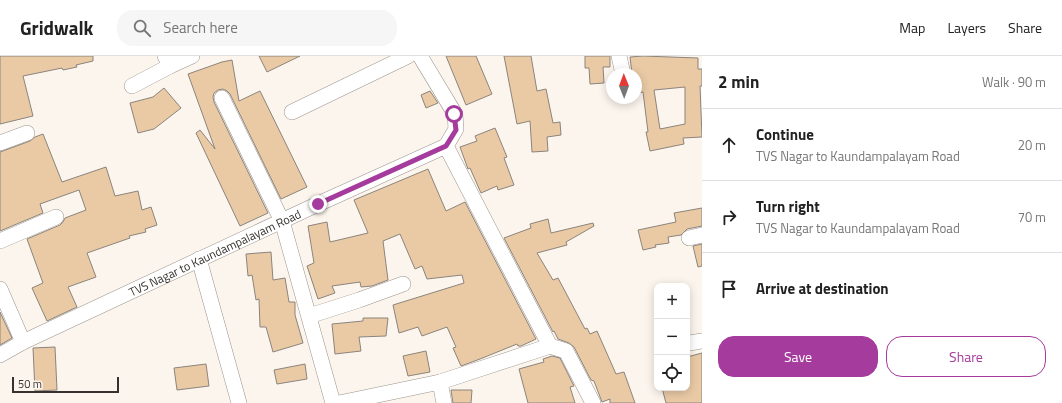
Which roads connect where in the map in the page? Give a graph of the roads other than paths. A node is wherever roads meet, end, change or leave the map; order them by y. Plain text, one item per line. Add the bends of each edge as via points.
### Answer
1 (192, 56) edge
2 (408, 56) edge
3 (420, 56) edge
4 (619, 56) edge
5 (168, 61) edge
6 (622, 68) edge
7 (132, 86) dead end
8 (222, 98) dead end
9 (292, 112) dead end
10 (27, 133) dead end
11 (0, 144) edge
12 (446, 146) junction
13 (56, 217) dead end
14 (282, 221) junction
15 (0, 241) edge
16 (199, 260) junction
17 (403, 284) dead end
18 (0, 289) edge
19 (309, 316) junction
20 (23, 342) junction
21 (550, 346) junction
22 (0, 355) edge
23 (440, 382) junction
24 (239, 403) edge
25 (333, 403) edge
26 (339, 403) edge
27 (444, 403) edge
28 (593, 403) edge

1 - 5 street
2 - 9 street
3 - 12 street via 454,114 456,130
4 - 6 street
5 - 7 street
8 - 14 street
10 - 11 street
12 - 14 street, TVS Nagar to Kaundampalayam Road
12 - 21 street
13 - 15 street
14 - 16 street, TVS Nagar to Kaundampalayam Road
14 - 19 street
16 - 20 street, TVS Nagar to Kaundampalayam Road
16 - 24 street
17 - 19 street
18 - 20 street
19 - 25 street
20 - 22 street, TVS Nagar to Kaundampalayam Road
21 - 23 street
21 - 28 street via 566,351
23 - 26 street
23 - 27 street

